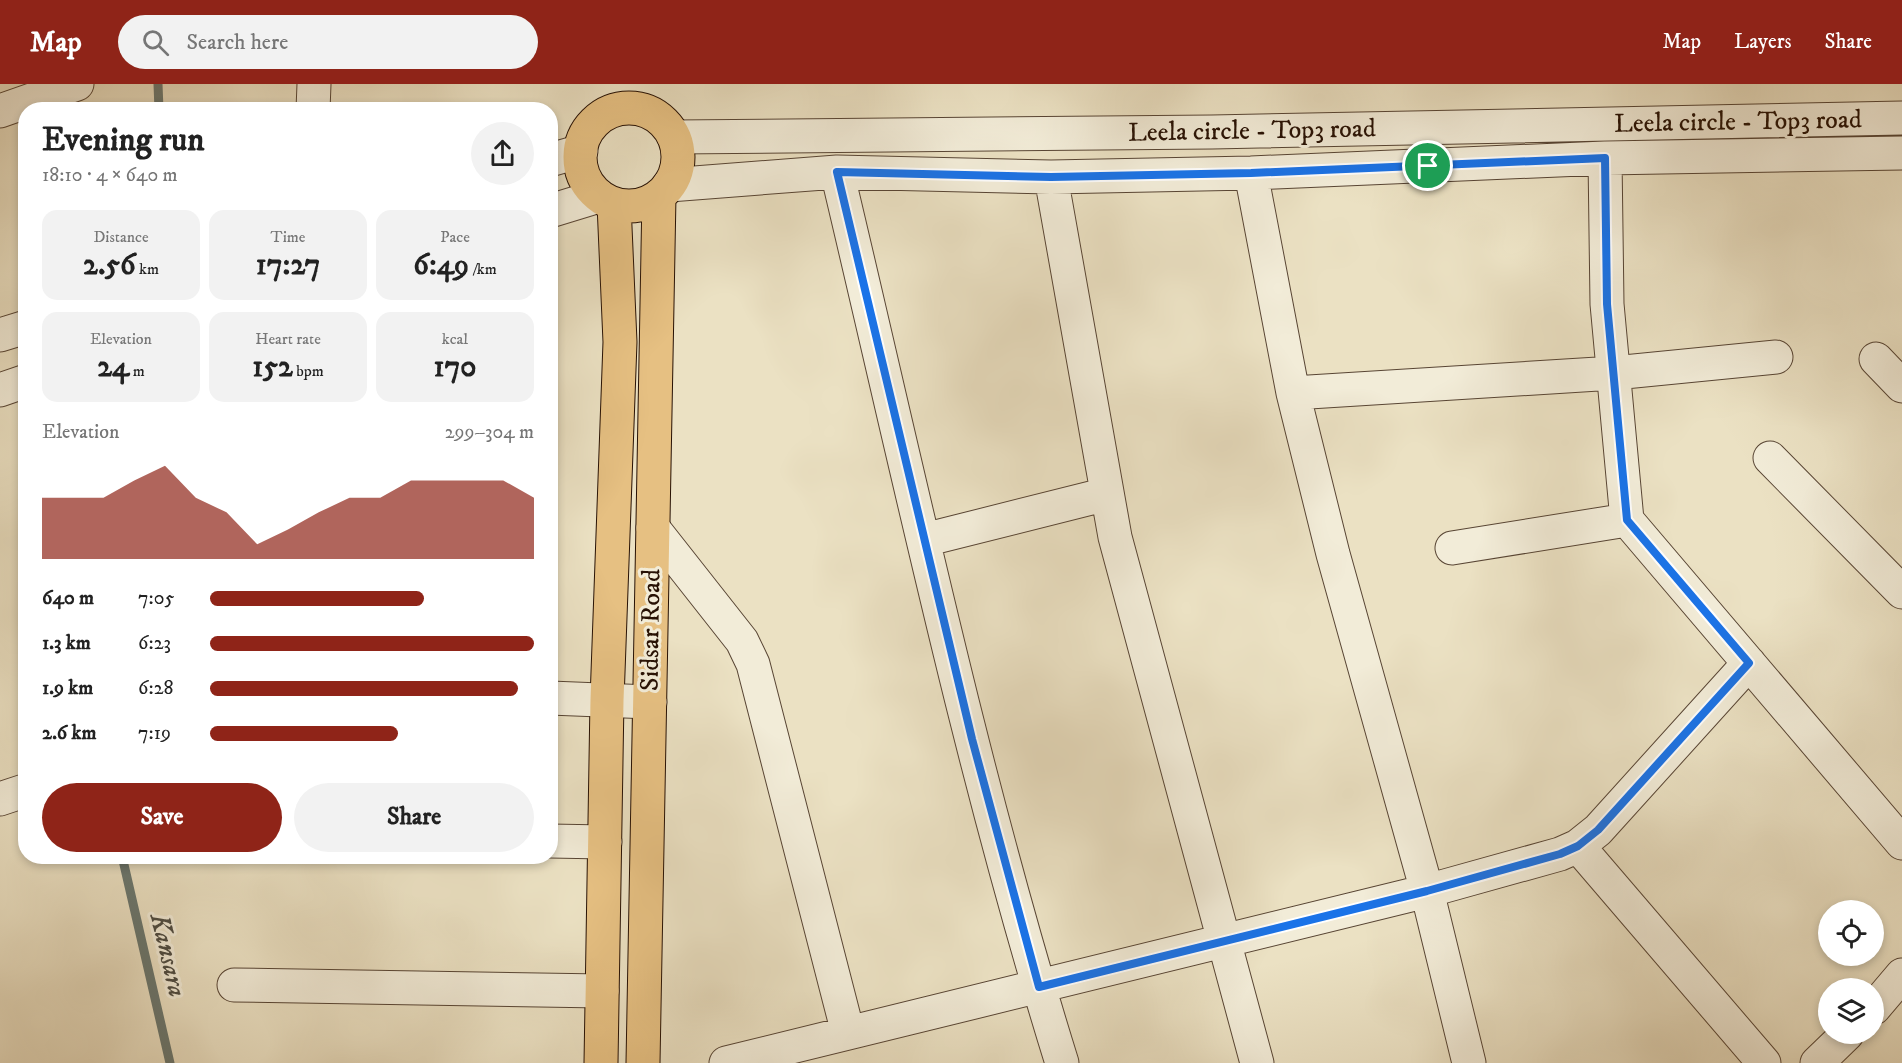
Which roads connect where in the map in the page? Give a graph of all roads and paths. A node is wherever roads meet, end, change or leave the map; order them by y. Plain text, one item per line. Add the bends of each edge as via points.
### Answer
1 (77, 84) edge
2 (314, 84) edge
3 (634, 96) edge
4 (26, 102) edge
5 (313, 102) edge
6 (18, 105) edge
7 (0, 111) edge
8 (1902, 118) edge
9 (1212, 132) junction
10 (674, 137) junction
11 (1902, 153) edge
12 (566, 155) edge
13 (1605, 158) junction
14 (837, 172) junction
15 (1251, 173) junction
16 (1214, 174) junction
17 (1051, 177) junction
18 (664, 190) junction
19 (607, 200) junction
20 (558, 209) edge
21 (18, 329) edge
22 (0, 335) edge
23 (1776, 357) dead end
24 (1876, 359) dead end
25 (1614, 373) junction
26 (18, 384) edge
27 (1902, 386) edge
28 (0, 390) edge
29 (1293, 393) junction
30 (1770, 459) dead end
31 (1107, 494) junction
32 (1627, 520) junction
33 (653, 528) junction
34 (924, 540) junction
35 (1452, 548) dead end
36 (1902, 592) edge
37 (1749, 663) junction
38 (558, 698) edge
39 (607, 700) junction
40 (650, 702) junction
41 (558, 841) edge
42 (605, 842) junction
43 (1902, 843) edge
44 (1578, 846) junction
45 (1427, 891) junction
46 (1226, 941) junction
47 (234, 985) dead end
48 (1039, 987) junction
49 (602, 991) junction
50 (844, 1044) edge
51 (1837, 1044) edge
52 (601, 1063) edge
53 (643, 1063) edge
54 (726, 1063) edge
55 (1062, 1063) edge
56 (1257, 1063) edge
57 (1469, 1063) edge
58 (1764, 1063) edge
59 (1817, 1063) edge

1 - 4 street
2 - 5 street
3 - 10 main road via 666,123
3 - 12 main road via 591,125
6 - 7 street
8 - 9 street, Leela circle - Top3 road
9 - 10 street, Leela circle - Top3 road
9 - 16 street
10 - 18 main road via 677,170
11 - 13 street, Leela circle - Top3 road
12 - 19 main road
13 - 15 street, Leela circle - Top3 road
13 - 25 street via 1607,304
14 - 17 street, Leela circle - Top3 road
14 - 18 street, Leela circle - Top3 road
14 - 34 street
15 - 16 street, Leela circle - Top3 road
15 - 29 street
16 - 17 street, Leela circle - Top3 road
17 - 31 street
18 - 19 main road via 645,203 629,206
18 - 33 main road, Sidsar Road
19 - 20 street
19 - 39 main road, Sidsar Road via 620,342
21 - 22 street
23 - 25 street
24 - 27 street
25 - 29 street
25 - 32 street
26 - 28 street
29 - 45 street via 1333,554
30 - 36 street
31 - 34 street
31 - 46 street via 1115,537
32 - 35 street
32 - 37 street
33 - 40 main road, Sidsar Road
33 - 50 street via 742,641 753,664
34 - 48 street via 972,739
37 - 43 street
37 - 44 street via 1598,830
38 - 39 street
39 - 40 street
39 - 42 main road, Sidsar Road
40 - 53 main road, Sidsar Road
41 - 42 street
42 - 49 main road, Sidsar Road
44 - 45 street
44 - 58 street
45 - 46 street
45 - 57 street
46 - 48 street
46 - 56 street
47 - 49 street
48 - 50 street
48 - 55 street
49 - 52 main road, Sidsar Road
50 - 54 street
51 - 59 street

